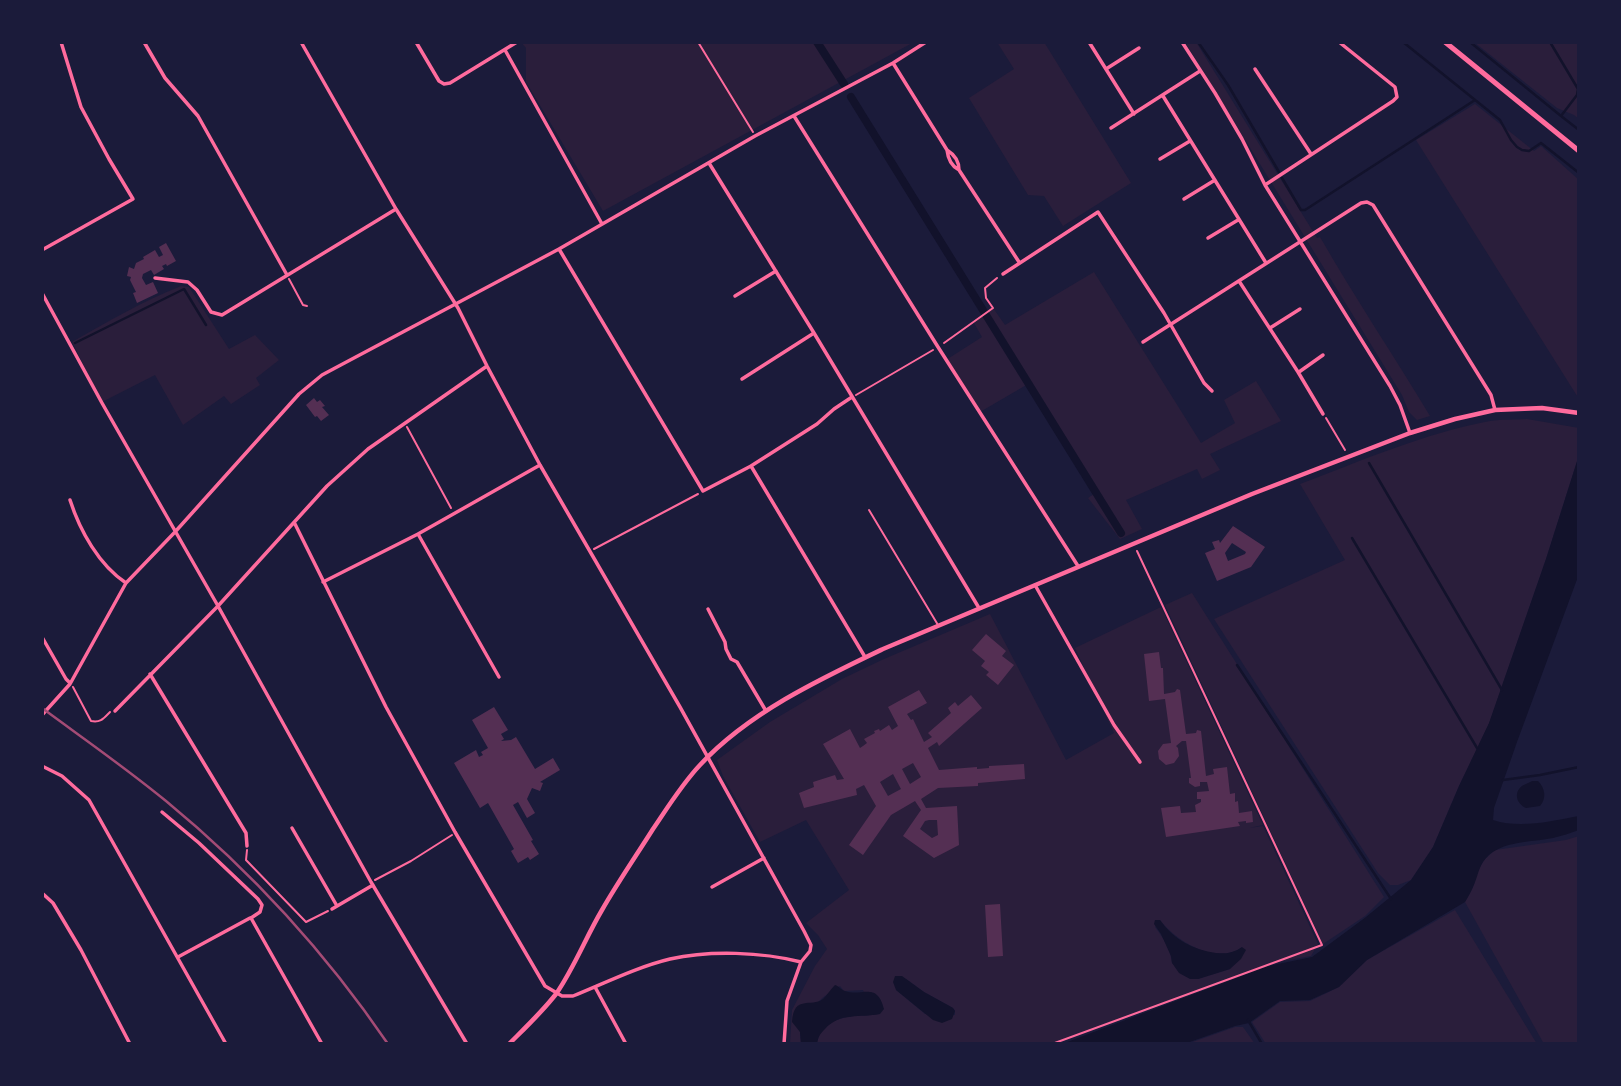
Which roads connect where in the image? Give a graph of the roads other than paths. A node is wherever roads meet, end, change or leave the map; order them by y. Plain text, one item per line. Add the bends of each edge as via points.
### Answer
1 (61, 42) edge
2 (144, 42) edge
3 (301, 42) edge
4 (416, 42) edge
5 (517, 42) edge
6 (926, 42) edge
7 (1089, 42) edge
8 (1182, 42) edge
9 (1339, 42) edge
10 (1445, 42) edge
11 (1139, 48) dead end
12 (505, 50) junction
13 (894, 63) junction
14 (1107, 69) junction
15 (1255, 69) dead end
16 (1200, 71) junction
17 (1163, 96) junction
18 (1134, 114) junction
19 (794, 116) junction
20 (1111, 128) dead end
21 (1190, 141) junction
22 (1579, 151) edge
23 (1311, 154) junction
24 (1160, 159) dead end
25 (709, 163) junction
26 (1215, 180) junction
27 (1265, 185) junction
28 (1184, 199) dead end
29 (396, 209) junction
30 (1238, 220) junction
31 (602, 224) junction
32 (1208, 238) dead end
33 (1300, 242) junction
34 (559, 249) junction
35 (42, 250) edge
36 (1020, 262) junction
37 (1266, 264) junction
38 (776, 271) junction
39 (1003, 274) road end
40 (287, 275) junction
41 (155, 278) dead end
42 (1239, 282) junction
43 (42, 293) edge
44 (735, 296) dead end
45 (456, 304) junction
46 (1300, 309) dead end
47 (1170, 325) junction
48 (1270, 328) junction
49 (814, 333) junction
50 (1143, 342) dead end
51 (1323, 355) dead end
52 (487, 366) junction
53 (1298, 372) junction
54 (741, 379) dead end
55 (1212, 391) dead end
56 (852, 397) junction
57 (1495, 410) junction
58 (1579, 413) edge
59 (1323, 414) road end
60 (1410, 433) junction
61 (540, 465) junction
62 (751, 466) junction
63 (70, 500) dead end
64 (869, 510) dead end
65 (295, 524) junction
66 (175, 532) junction
67 (418, 534) junction
68 (1078, 566) junction
69 (323, 582) junction
70 (126, 583) junction
71 (1035, 585) junction
72 (218, 606) junction
73 (979, 608) junction
74 (708, 609) dead end
75 (939, 625) junction
76 (42, 637) edge
77 (865, 657) junction
78 (150, 674) junction
79 (499, 677) dead end
80 (70, 684) junction
81 (115, 711) road end
82 (766, 711) junction
83 (42, 715) edge
84 (708, 757) junction
85 (1140, 762) dead end
86 (42, 766) edge
87 (162, 812) dead end
88 (292, 828) dead end
89 (247, 846) road end
90 (764, 858) junction
91 (372, 884) junction
92 (712, 887) dead end
93 (42, 893) edge
94 (337, 906) junction
95 (332, 909) road end
96 (251, 918) junction
97 (178, 957) junction
98 (801, 962) junction
99 (595, 987) junction
100 (556, 993) junction
101 (130, 1044) edge
102 (226, 1044) edge
103 (322, 1044) edge
104 (467, 1044) edge
105 (509, 1044) edge
106 (626, 1044) edge
107 (784, 1044) edge

1 - 35 street via 81,107 133,199
2 - 40 street via 165,78 198,116
3 - 29 street
4 - 12 street via 444,84
5 - 12 street
6 - 13 street
7 - 14 street
8 - 16 street
9 - 23 street via 1395,88 1397,97
10 - 22 main road
11 - 14 street
12 - 31 street
13 - 19 street
13 - 36 street
14 - 18 street
15 - 23 street
16 - 17 street
16 - 27 street
17 - 18 street
17 - 21 street
18 - 20 street
19 - 25 street
19 - 68 street
21 - 24 street
21 - 26 street
23 - 27 street
25 - 31 street
25 - 38 street
26 - 28 street
26 - 30 street
27 - 33 street
29 - 40 street
29 - 45 street
30 - 32 street
30 - 37 street
31 - 34 street
33 - 37 street
33 - 57 street via 1362,203 1373,205 1491,395
33 - 60 street via 1390,386
34 - 45 street
34 - 62 street via 703,491
36 - 39 street
36 - 47 street via 1098,212
37 - 42 street
38 - 44 street
38 - 49 street
40 - 41 street via 222,315 211,312 188,282
42 - 47 street
42 - 48 street
43 - 66 street
45 - 52 street
45 - 66 street via 310,384
46 - 48 street
47 - 50 street
47 - 55 street
48 - 53 street
49 - 54 street
49 - 56 street
51 - 53 street
52 - 61 street
52 - 65 street via 368,449 327,486
53 - 59 street
56 - 62 street
56 - 73 street
57 - 58 street via 1542,408
57 - 60 street
60 - 68 street
61 - 67 street
61 - 84 street
62 - 77 street
63 - 70 street via 101,561
64 - 75 lane
65 - 69 street
65 - 72 street
66 - 70 street
66 - 72 street
67 - 69 street
67 - 79 street
68 - 71 street
69 - 100 street via 455,832 545,986
70 - 80 street
71 - 73 street
71 - 85 street
72 - 78 street
72 - 91 street
73 - 75 street
74 - 82 street via 731,659
75 - 77 street
76 - 80 street
77 - 82 street
78 - 81 street
78 - 89 street via 246,833
80 - 83 street
82 - 84 street
84 - 90 street
84 - 100 street via 671,802 618,883
86 - 97 street via 62,776 89,800
87 - 96 street via 258,899 260,912
88 - 94 street
90 - 92 street
90 - 98 street via 811,945
91 - 94 street
91 - 104 street
93 - 101 street via 53,902 74,938
94 - 95 street
96 - 97 street
96 - 103 street
97 - 102 street
98 - 99 street via 744,954 671,959
98 - 107 street via 788,1001
99 - 100 street via 573,996
99 - 106 street
100 - 105 street

